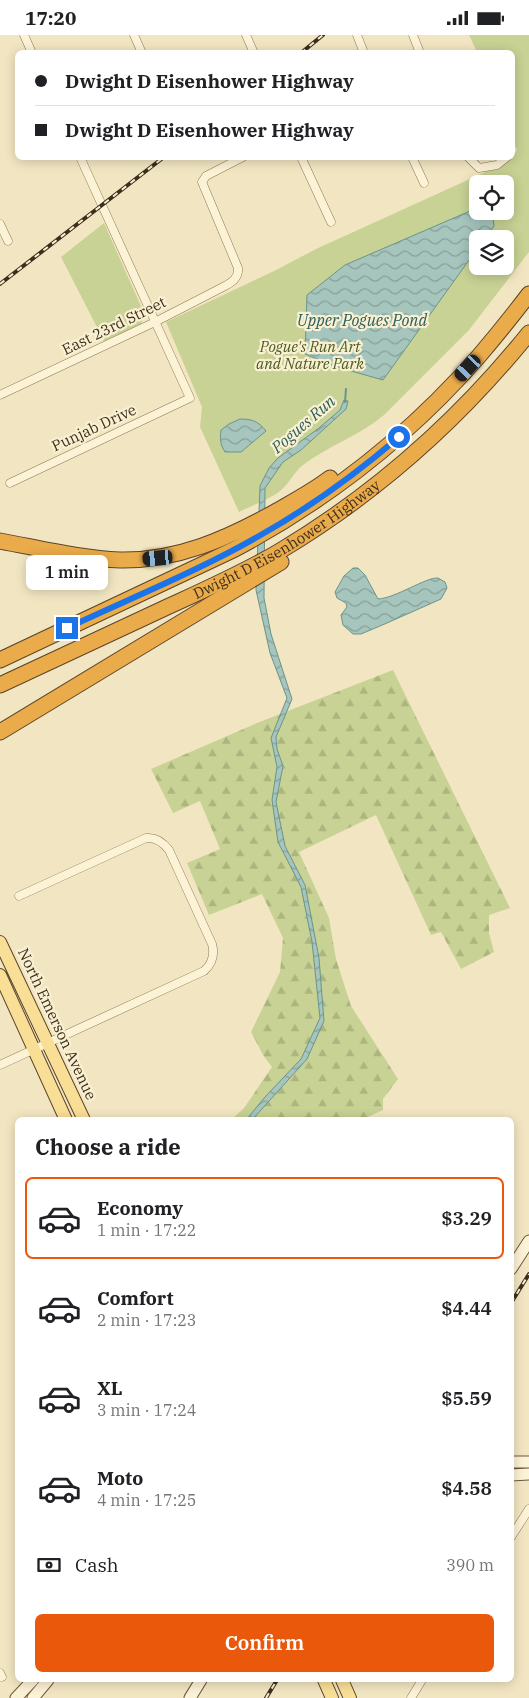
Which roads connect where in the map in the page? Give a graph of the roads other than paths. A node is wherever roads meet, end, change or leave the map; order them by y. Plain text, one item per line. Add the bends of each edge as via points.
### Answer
1 (24, 35) edge
2 (134, 35) edge
3 (246, 35) edge
4 (356, 35) edge
5 (413, 35) edge
6 (31, 50) edge
7 (141, 50) edge
8 (253, 50) edge
9 (363, 50) edge
10 (419, 50) edge
11 (81, 160) edge
12 (237, 160) edge
13 (302, 160) edge
14 (413, 160) edge
15 (471, 160) edge
16 (503, 160) edge
17 (424, 183) dead end
18 (331, 222) dead end
19 (0, 224) edge
20 (8, 241) dead end
21 (529, 294) edge
22 (155, 322) junction
23 (529, 333) edge
24 (0, 395) edge
25 (10, 483) dead end
26 (280, 516) junction
27 (0, 541) edge
28 (237, 581) junction
29 (0, 660) edge
30 (0, 685) edge
31 (0, 732) edge
32 (19, 896) dead end
33 (0, 942) edge
34 (0, 975) edge
35 (41, 1046) junction
36 (0, 1065) edge
37 (65, 1117) edge
38 (82, 1117) edge
39 (529, 1241) edge
40 (514, 1264) edge
41 (514, 1462) edge
42 (529, 1462) edge
43 (529, 1474) edge
44 (514, 1475) edge
45 (529, 1509) edge
46 (514, 1532) edge
47 (32, 1682) edge
48 (45, 1682) edge
49 (200, 1682) edge
50 (325, 1682) edge
51 (343, 1682) edge
52 (421, 1682) edge
53 (25, 1695) edge
54 (190, 1698) edge
55 (332, 1698) edge
56 (350, 1698) edge
57 (411, 1698) edge

1 - 6 street
2 - 7 street
3 - 8 street
4 - 9 street
5 - 10 street
11 - 22 street
12 - 22 street, East 23rd Street via 206,176 202,182 235,260 237,276 225,286
13 - 18 street
14 - 17 street
15 - 16 street via 480,168 497,165
19 - 20 street
21 - 26 highway, Dwight D Eisenhower Highway via 479,356 409,428 318,499
22 - 24 street, East 23rd Street
22 - 25 street, Punjab Drive via 190,398
23 - 28 highway, Dwight D Eisenhower Highway via 484,387 402,465 303,546
26 - 27 highway via 191,551 138,560 91,557
26 - 29 highway, Dwight D Eisenhower Highway via 239,547
28 - 30 highway, Dwight D Eisenhower Highway
28 - 31 highway
32 - 35 street via 152,838 169,850 214,950 204,971
33 - 35 main road, North Emerson Avenue
34 - 35 main road, North Emerson Avenue
35 - 36 street
35 - 37 main road, North Emerson Avenue
35 - 38 main road, North Emerson Avenue
39 - 40 main road
41 - 42 main road
43 - 44 main road
45 - 46 street
47 - 53 main road
48 - 53 main road
49 - 54 main road
50 - 55 main road
51 - 56 main road
52 - 57 street

